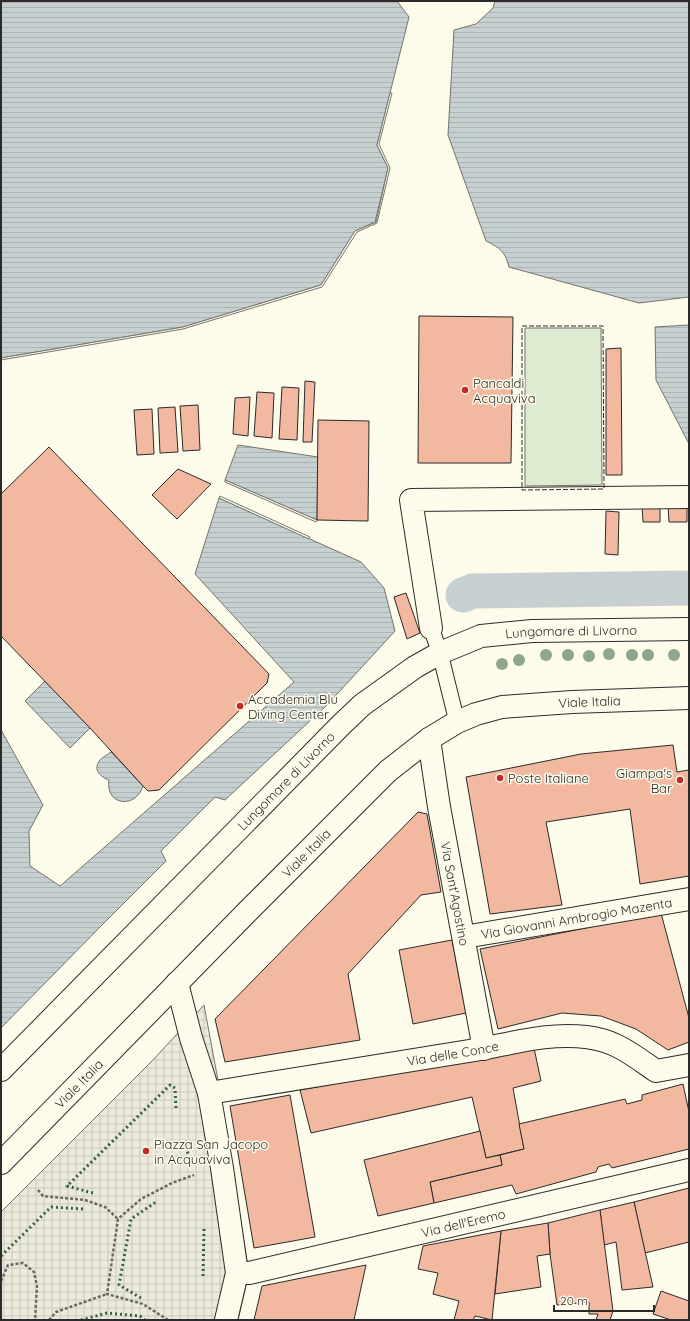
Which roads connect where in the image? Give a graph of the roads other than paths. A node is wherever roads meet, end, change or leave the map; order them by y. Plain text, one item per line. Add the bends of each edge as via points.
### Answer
1 (689, 497) edge
2 (431, 628) joint
3 (689, 629) edge
4 (440, 653) junction
5 (689, 698) edge
6 (457, 722) junction
7 (429, 739) junction
8 (689, 899) edge
9 (464, 937) junction
10 (177, 983) junction
11 (484, 1049) junction
12 (689, 1065) edge
13 (1, 1070) edge
14 (209, 1093) junction
15 (1, 1163) edge
16 (689, 1170) edge
17 (237, 1274) junction
18 (226, 1320) edge

1 - 2 street via 411,500
2 - 4 lane
3 - 4 street, Lungomare di Livorno via 532,631 481,636
4 - 6 lane
4 - 13 street, Lungomare di Livorno via 415,667 362,705
5 - 6 street, Viale Italia via 502,707
6 - 7 street, Viale Italia
7 - 9 street, Via Sant'Agostino
7 - 10 street, Viale Italia via 388,771
8 - 9 street, Via Giovanni Ambrogio Mazenta
9 - 11 street, Via Sant'Agostino
10 - 14 street
10 - 15 street, Viale Italia
11 - 12 street, Via delle Conce via 533,1038 586,1037 605,1040 624,1048 656,1071
11 - 14 street, Via delle Conce
14 - 17 street
16 - 17 street, Via dell'Eremo
17 - 18 street

